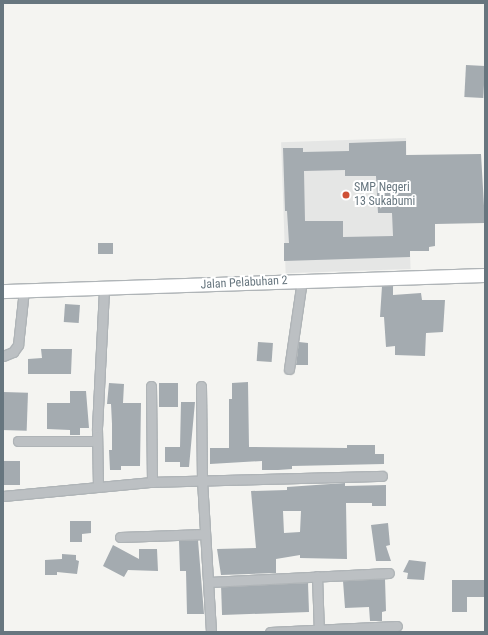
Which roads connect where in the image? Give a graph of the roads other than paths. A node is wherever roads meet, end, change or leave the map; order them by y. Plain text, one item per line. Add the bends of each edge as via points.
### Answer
1 (485, 275) edge
2 (302, 280) junction
3 (104, 289) junction
4 (24, 290) junction
5 (3, 291) edge
6 (3, 356) edge
7 (289, 369) dead end
8 (151, 386) dead end
9 (201, 386) dead end
10 (18, 441) dead end
11 (97, 441) junction
12 (382, 476) dead end
13 (202, 480) junction
14 (152, 482) junction
15 (98, 486) junction
16 (3, 496) edge
17 (205, 534) junction
18 (120, 537) dead end
19 (389, 573) dead end
20 (317, 576) junction
21 (209, 582) junction
22 (397, 626) dead end
23 (319, 631) edge
24 (211, 632) edge
25 (270, 632) edge

1 - 2 main road, Jalan Pelabuhan 2
2 - 3 main road, Jalan Pelabuhan 2
2 - 7 street
3 - 4 main road, Jalan Pelabuhan 2
3 - 11 street
4 - 5 main road, Jalan Pelabuhan 2
4 - 6 street via 18,345 13,352
8 - 14 street
9 - 13 street
10 - 11 street
11 - 15 street
12 - 13 street
13 - 14 street
13 - 17 street
14 - 15 street
15 - 16 street
17 - 18 street
17 - 21 street
19 - 20 street
20 - 21 street
20 - 23 street
21 - 24 street
22 - 23 street
23 - 25 street

